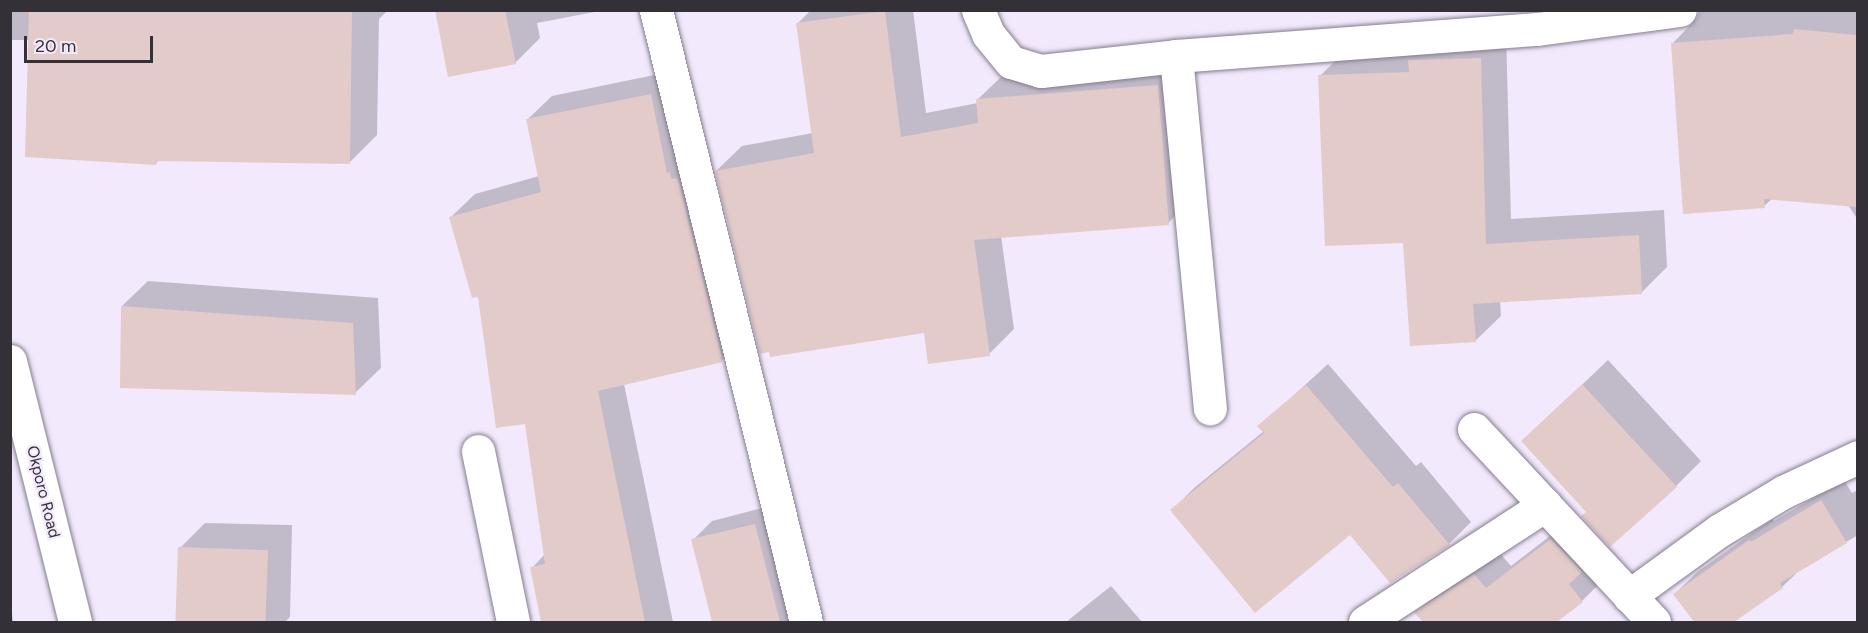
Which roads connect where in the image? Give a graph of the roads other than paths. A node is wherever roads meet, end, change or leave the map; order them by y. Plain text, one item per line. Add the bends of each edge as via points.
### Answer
1 (656, 10) edge
2 (978, 10) edge
3 (1680, 10) edge
4 (1176, 56) junction
5 (10, 361) edge
6 (1210, 408) dead end
7 (1474, 429) dead end
8 (478, 452) dead end
9 (1857, 457) edge
10 (1545, 506) junction
11 (1629, 596) junction
12 (75, 622) edge
13 (513, 622) edge
14 (806, 622) edge
15 (1365, 622) edge
16 (1654, 622) edge

1 - 14 street
2 - 4 street via 988,34 1011,62 1041,70
3 - 4 street via 1537,29
4 - 6 street
5 - 12 street, Okporo Road
7 - 10 street
8 - 13 street
9 - 11 street via 1783,492 1720,530
10 - 11 street
10 - 15 street
11 - 16 street

